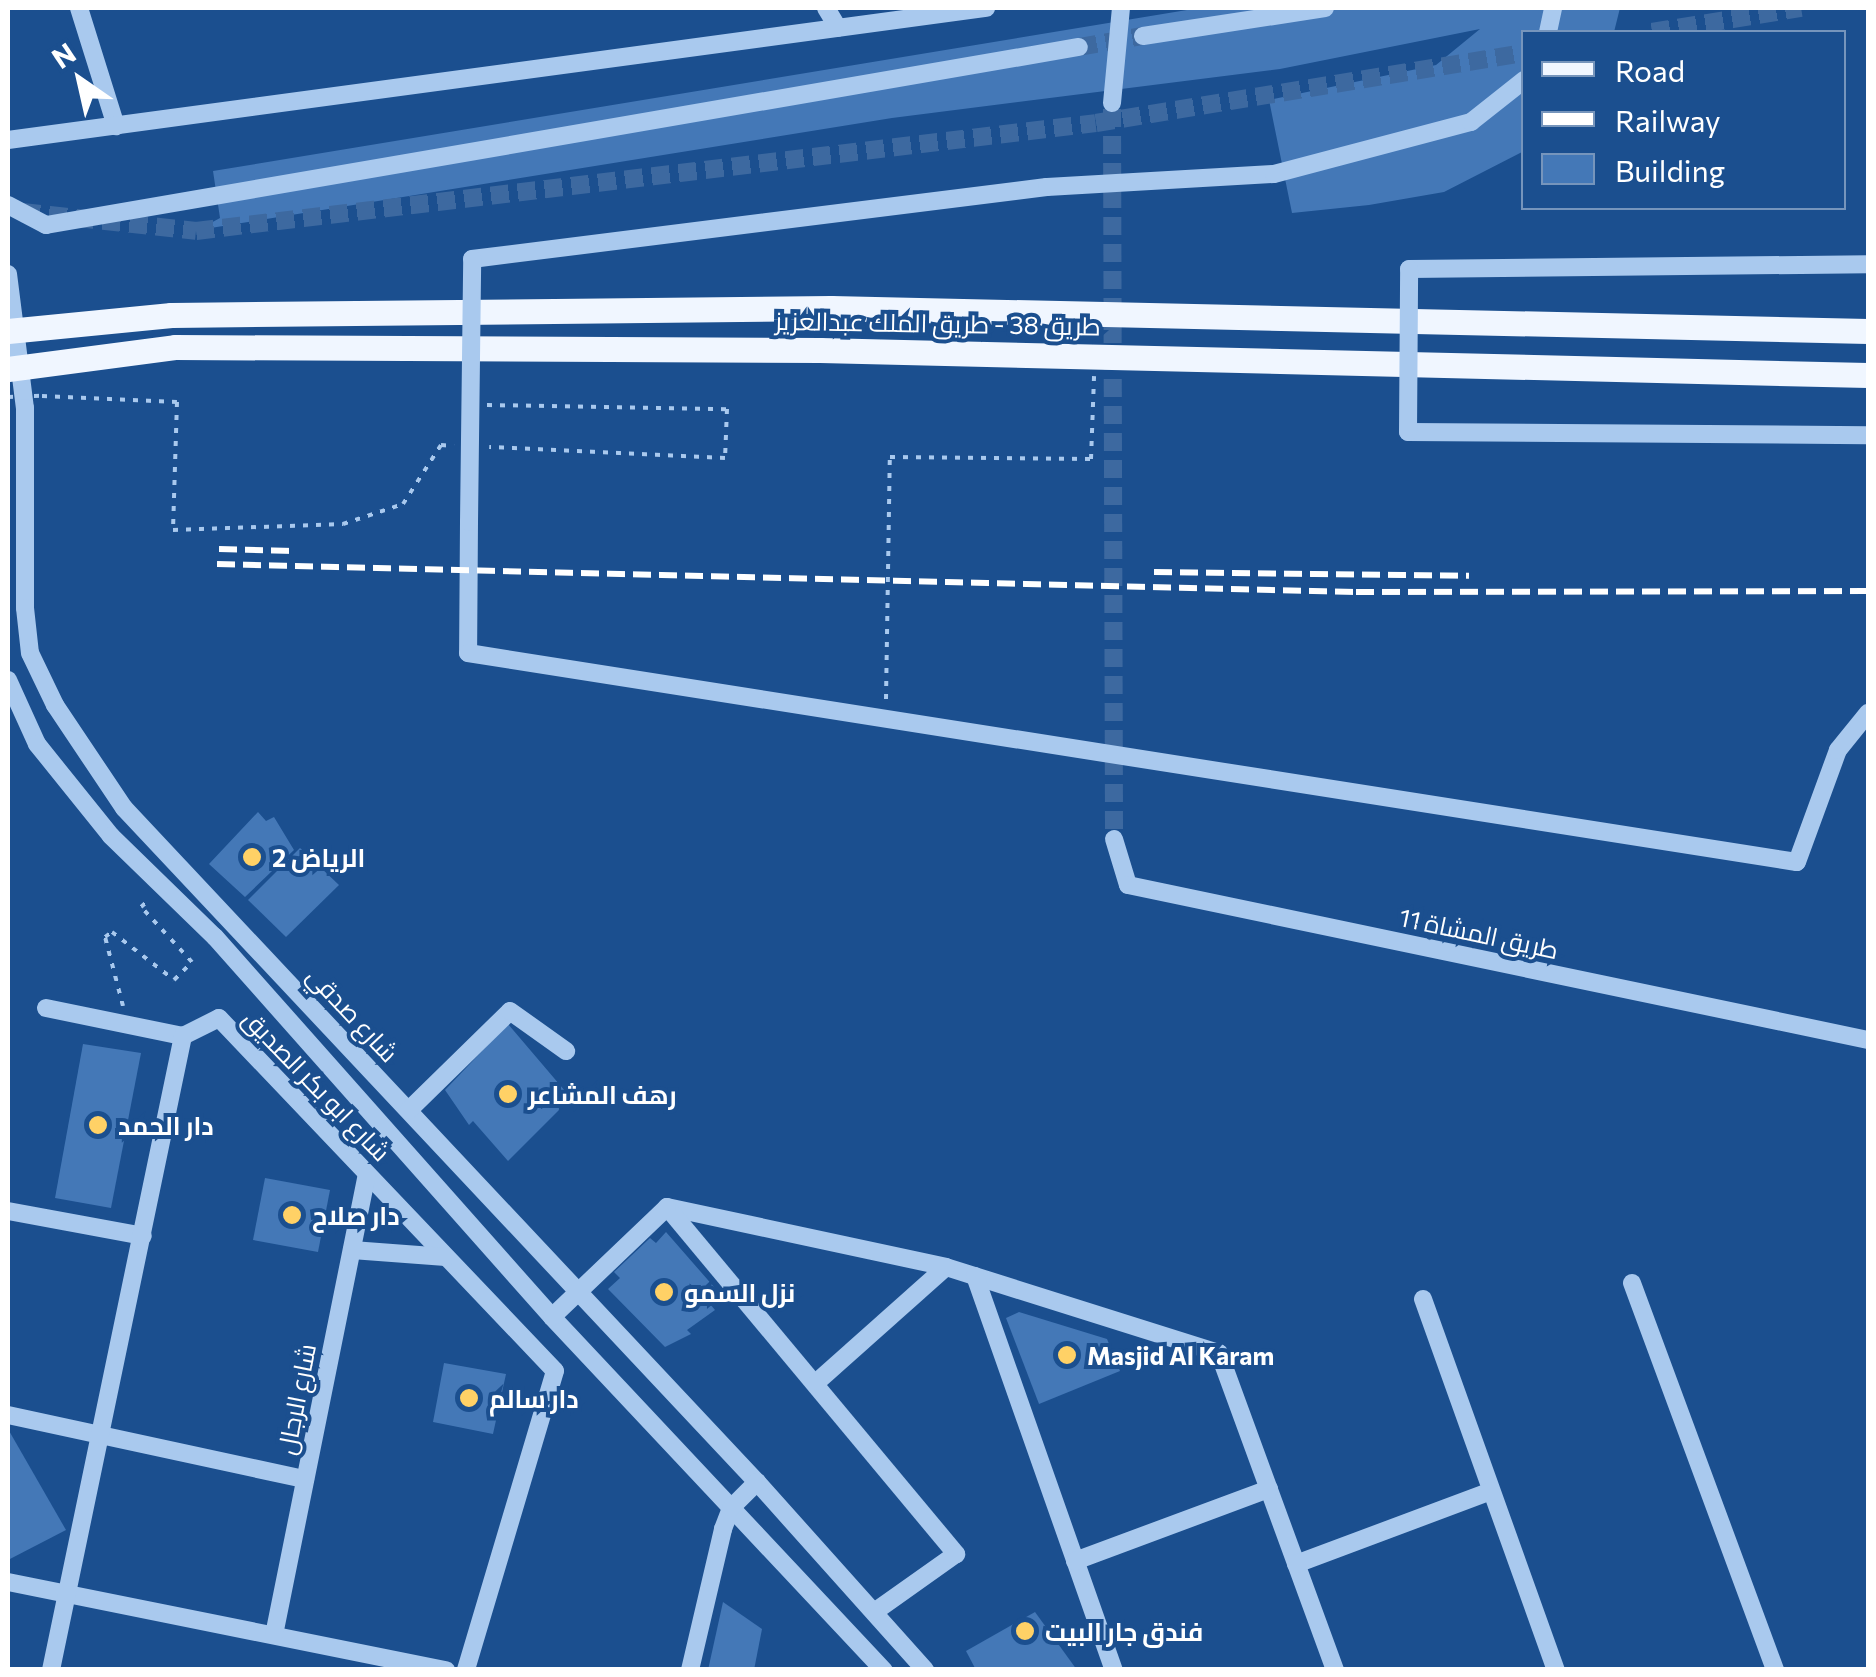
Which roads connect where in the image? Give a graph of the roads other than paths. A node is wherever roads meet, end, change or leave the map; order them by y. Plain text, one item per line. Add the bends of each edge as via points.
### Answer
1 (79, 8) edge
2 (826, 8) edge
3 (986, 8) edge
4 (1121, 8) edge
5 (1325, 8) edge
6 (838, 28) junction
7 (1142, 36) tunnel mouth
8 (1079, 46) tunnel mouth
9 (1521, 82) edge
10 (1112, 103) tunnel mouth
11 (116, 126) junction
12 (8, 140) edge
13 (8, 205) edge
14 (1868, 264) edge
15 (8, 274) edge
16 (8, 331) edge
17 (1868, 332) edge
18 (8, 370) edge
19 (1868, 375) edge
20 (1868, 435) edge
21 (8, 680) edge
22 (1868, 712) edge
23 (1114, 838) tunnel mouth
24 (182, 870) junction
25 (162, 889) junction
26 (46, 1008) dead end
27 (183, 1036) junction
28 (1868, 1040) edge
29 (566, 1051) dead end
30 (408, 1110) junction
31 (367, 1174) junction
32 (667, 1207) junction
33 (8, 1211) edge
34 (142, 1236) junction
35 (352, 1250) junction
36 (446, 1257) junction
37 (946, 1267) junction
38 (974, 1276) junction
39 (1632, 1283) dead end
40 (578, 1291) junction
41 (1423, 1299) dead end
42 (552, 1316) junction
43 (818, 1382) junction
44 (8, 1415) edge
45 (96, 1434) junction
46 (305, 1479) junction
47 (758, 1482) junction
48 (1269, 1489) junction
49 (1491, 1491) junction
50 (731, 1508) junction
51 (1075, 1561) junction
52 (1296, 1564) junction
53 (8, 1582) edge
54 (66, 1593) junction
55 (874, 1612) junction
56 (274, 1635) junction
57 (351, 1660) edge
58 (51, 1670) edge
59 (446, 1670) edge
60 (466, 1670) edge
61 (690, 1670) edge
62 (884, 1670) edge
63 (925, 1670) edge
64 (1114, 1670) edge
65 (1336, 1670) edge
66 (1556, 1670) edge
67 (1775, 1670) edge

1 - 11 street
2 - 6 street
3 - 6 street
4 - 10 street, bridge
5 - 7 street
6 - 11 street
8 - 13 street via 46,224
9 - 22 street, bridge via 1471,122 1274,174 1047,187 472,258 468,654 1797,862 1838,750
11 - 12 street
14 - 20 street, bridge via 1408,269 1408,432
15 - 24 street, شارع صدقي via 25,408 30,652 55,705 124,808
16 - 17 main road, طريق 38 - طريق الملك عبدالعزيز, bridge via 171,315 832,308
18 - 19 main road, طريق 38 - طريق الملك عبدالعزيز, bridge via 174,347 1094,356
21 - 25 street, شارع صدقي via 37,744
23 - 28 street, طريق المشاة 11 via 1128,886
24 - 25 street
24 - 30 street, شارع صدقي
25 - 42 street, شارع صدقي via 215,937
26 - 27 street
27 - 31 street, شارع ابو بكر الصديق via 218,1018
27 - 34 street
29 - 30 street via 510,1011
30 - 40 street, شارع صدقي
31 - 35 street, شارع الرجال
31 - 36 street, شارع ابو بكر الصديق
32 - 37 street
32 - 40 street
32 - 43 street
33 - 34 street
34 - 45 street
35 - 36 street
35 - 46 street, شارع الرجال
36 - 60 street, شارع ابو بكر الصديق via 555,1370
37 - 38 street
37 - 43 street
38 - 48 street via 1219,1353
38 - 51 street
39 - 67 street
40 - 42 street
40 - 47 street, شارع صدقي
41 - 49 street
42 - 50 street, شارع صدقي
43 - 55 street via 956,1554
44 - 45 street
45 - 46 street
45 - 54 street
46 - 56 street, شارع الرجال
47 - 50 street
47 - 55 street, شارع صدقي
48 - 51 street
48 - 52 street
49 - 52 street
49 - 66 street
50 - 61 street
50 - 62 street, شارع صدقي
51 - 64 street
52 - 65 street
53 - 54 street
54 - 56 street
54 - 58 street
55 - 63 street, شارع صدقي
56 - 57 street
57 - 59 street

